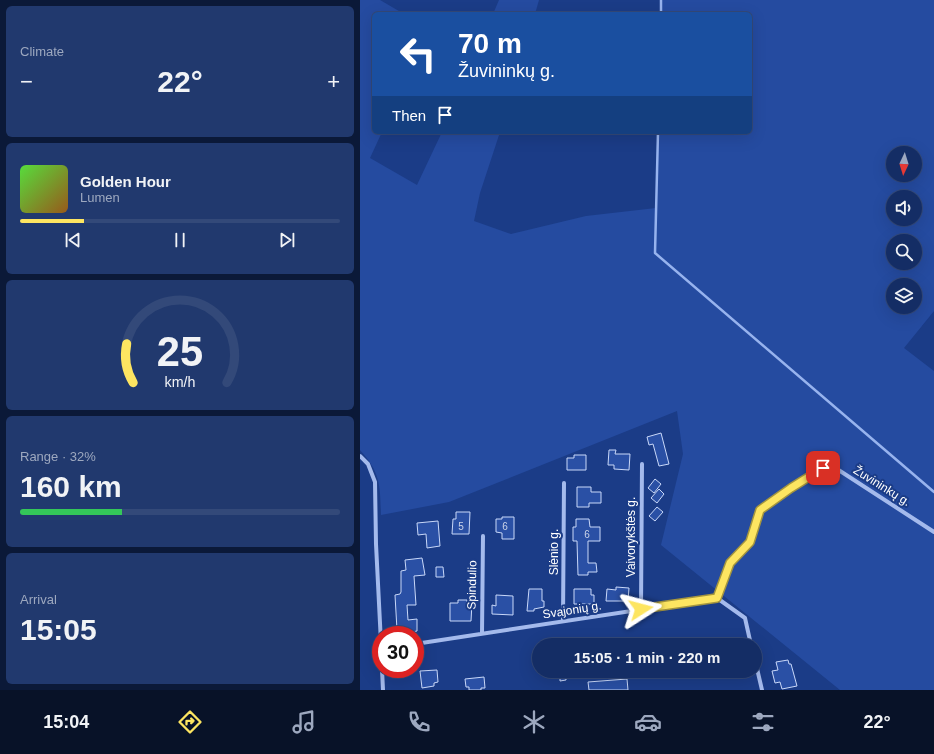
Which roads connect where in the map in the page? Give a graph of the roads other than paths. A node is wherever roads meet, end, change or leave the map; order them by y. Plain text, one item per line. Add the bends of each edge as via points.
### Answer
1 (360, 456) edge
2 (642, 464) dead end
3 (564, 483) dead end
4 (934, 532) edge
5 (483, 536) dead end
6 (717, 598) junction
7 (641, 609) junction
8 (563, 621) junction
9 (380, 626) edge
10 (482, 633) junction
11 (749, 638) edge
12 (424, 643) edge
13 (382, 678) edge
14 (759, 678) edge
15 (382, 690) edge
16 (762, 690) edge

1 - 9 street via 368,464 375,482
2 - 7 street, Vaivorykštės g.
3 - 8 street, Slėnio g.
4 - 6 street, Žuvininkų g. via 837,469 823,468 760,510 750,542 730,563
5 - 10 street, Spindulio
6 - 7 street, Svajonių g.
6 - 11 street via 745,618
7 - 8 street, Svajonių g.
8 - 10 street, Svajonių g.
10 - 12 street, Svajonių g.
13 - 15 street
14 - 16 street

